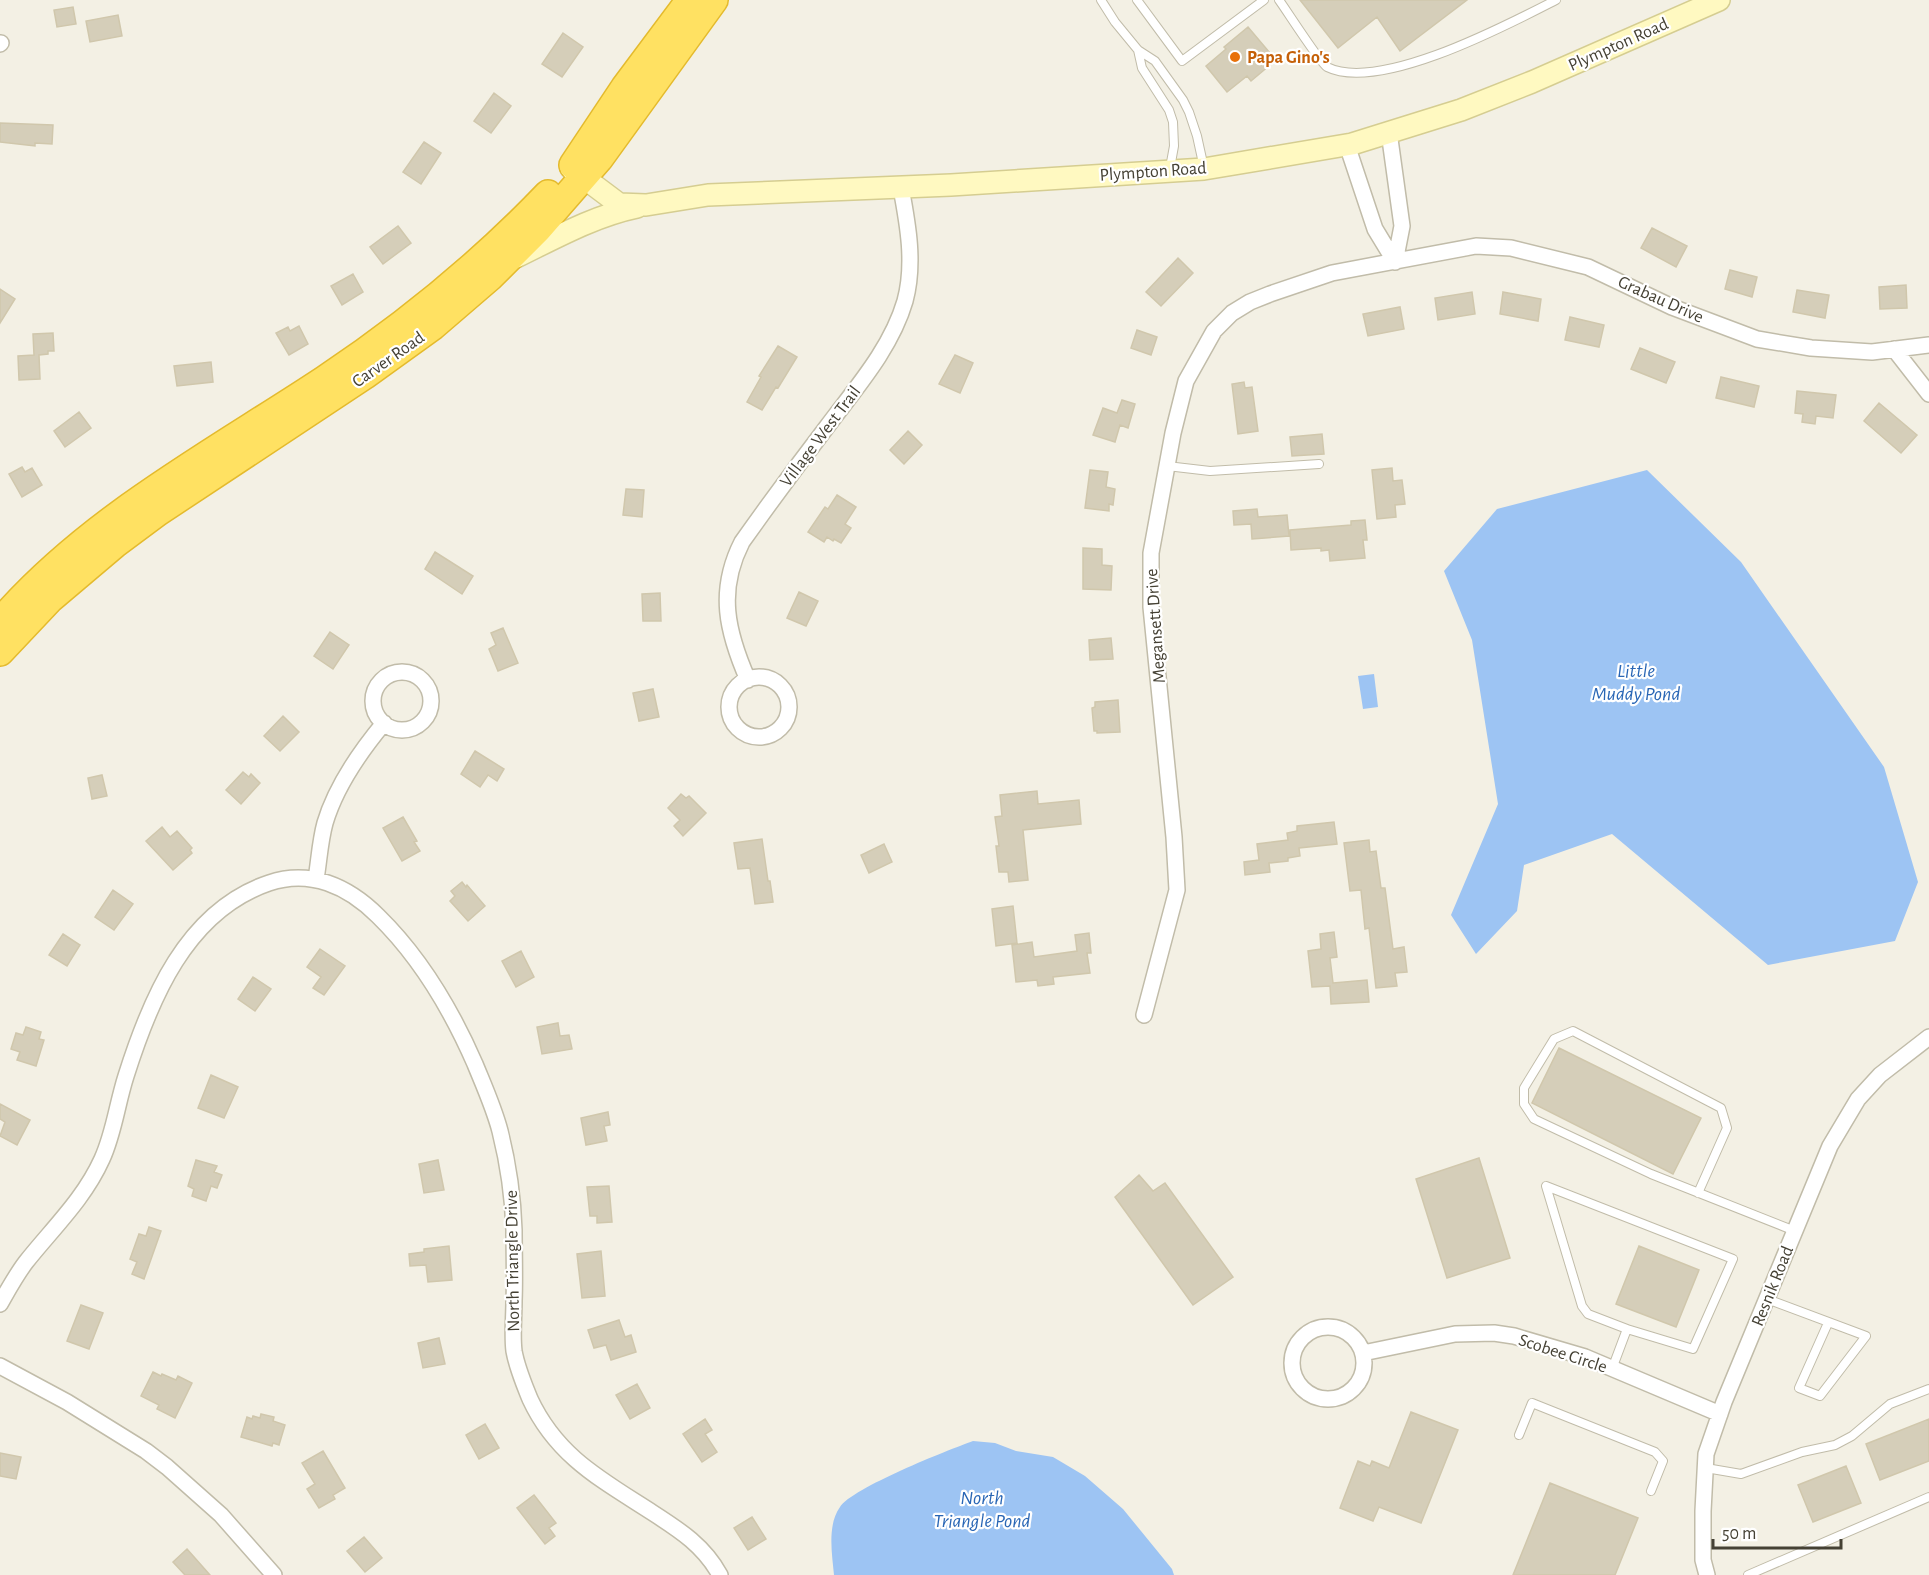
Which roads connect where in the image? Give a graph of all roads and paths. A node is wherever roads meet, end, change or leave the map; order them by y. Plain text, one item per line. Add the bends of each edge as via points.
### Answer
1 (690, 0) edge
2 (714, 0) edge
3 (1101, 0) edge
4 (1137, 0) edge
5 (1264, 0) edge
6 (1279, 0) edge
7 (1556, 0) edge
8 (1719, 0) edge
9 (1138, 50) junction
10 (1389, 132) junction
11 (1347, 146) junction
12 (1204, 169) junction
13 (1168, 172) junction
14 (577, 173) junction
15 (902, 188) junction
16 (646, 205) junction
17 (507, 261) junction
18 (1395, 262) junction
19 (1929, 345) edge
20 (1894, 349) junction
21 (1929, 394) edge
22 (1319, 464) dead end
23 (1167, 466) junction
24 (0, 622) edge
25 (0, 652) edge
26 (747, 680) dead end
27 (384, 723) dead end
28 (316, 879) junction
29 (1144, 1015) dead end
30 (1929, 1036) edge
31 (1698, 1192) junction
32 (1795, 1231) junction
33 (1767, 1299) junction
34 (0, 1304) edge
35 (1828, 1323) junction
36 (1627, 1329) junction
37 (1363, 1353) junction
38 (0, 1366) edge
39 (1612, 1369) junction
40 (1929, 1389) edge
41 (1720, 1414) junction
42 (1519, 1436) dead end
43 (1706, 1468) junction
44 (1651, 1491) dead end
45 (1929, 1497) edge
46 (274, 1575) edge
47 (720, 1575) edge
48 (1707, 1575) edge
49 (1748, 1575) edge

1 - 14 highway, Carver Road via 626,87
2 - 14 highway, Carver Road via 630,119
3 - 9 lane
4 - 5 lane via 1182,61
6 - 7 lane via 1325,66 1350,74 1438,56
8 - 10 main road, Plympton Road via 1532,82
9 - 12 lane via 1155,61 1186,106
9 - 13 lane via 1142,68 1173,122 1173,160
10 - 11 main road, Plympton Road
10 - 18 street via 1402,226
11 - 12 main road, Plympton Road
11 - 18 street via 1375,229
12 - 13 main road, Plympton Road
13 - 15 main road, Plympton Road
14 - 16 main road, Plympton Road via 619,204
14 - 17 highway, Carver Road via 538,230
14 - 24 highway, Carver Road via 545,197 421,310 324,380 110,522 60,562
15 - 16 main road, Plympton Road via 708,195
15 - 26 street, Village West Trail via 910,257 900,315 868,372 733,559 727,592 728,623
16 - 17 main road via 620,210
17 - 25 highway, Carver Road via 465,300 399,351 115,544 50,599
18 - 20 street, Grabau Drive via 1476,246 1511,248 1588,267 1672,307 1757,339 1821,349
18 - 23 street, Megansett Drive via 1332,273 1270,294 1250,302 1223,321 1186,381
19 - 20 street, Grabau Drive
20 - 21 street
22 - 23 lane via 1210,471
23 - 29 street, Megansett Drive via 1149,578 1177,890
27 - 28 street via 344,779 325,824
28 - 34 street, North Triangle Drive via 287,878 248,892 213,915 182,950 145,1023 103,1158 77,1202 23,1266
28 - 47 street, North Triangle Drive via 343,890 369,908 418,961 454,1018 491,1103 511,1189 514,1350 523,1381 542,1420 557,1443 581,1464 689,1537
30 - 32 street, Resnik Road via 1880,1075 1858,1099 1830,1146
31 - 31 lane via 1534,1119 1524,1104 1524,1088 1554,1039 1573,1030 1721,1108 1727,1128
31 - 32 lane
32 - 33 street, Resnik Road
33 - 35 lane
33 - 41 street, Resnik Road
35 - 35 lane via 1866,1336 1820,1396 1799,1388
36 - 36 lane via 1693,1349 1733,1258 1546,1186 1582,1306 1588,1314
36 - 39 lane
37 - 37 street via 1345,1331 1317,1329 1304,1336 1296,1348 1293,1370 1298,1383 1309,1393 1337,1398 1360,1381
37 - 39 street, Scobee Circle via 1455,1334 1494,1334 1546,1344
38 - 46 street via 67,1402 168,1467 221,1515
39 - 41 street, Scobee Circle
40 - 43 lane via 1890,1404 1835,1445 1802,1452 1741,1474
41 - 43 street, Resnik Road via 1706,1454
42 - 44 lane via 1532,1403 1655,1452 1663,1461
43 - 48 street, Resnik Road via 1703,1551
45 - 49 lane

